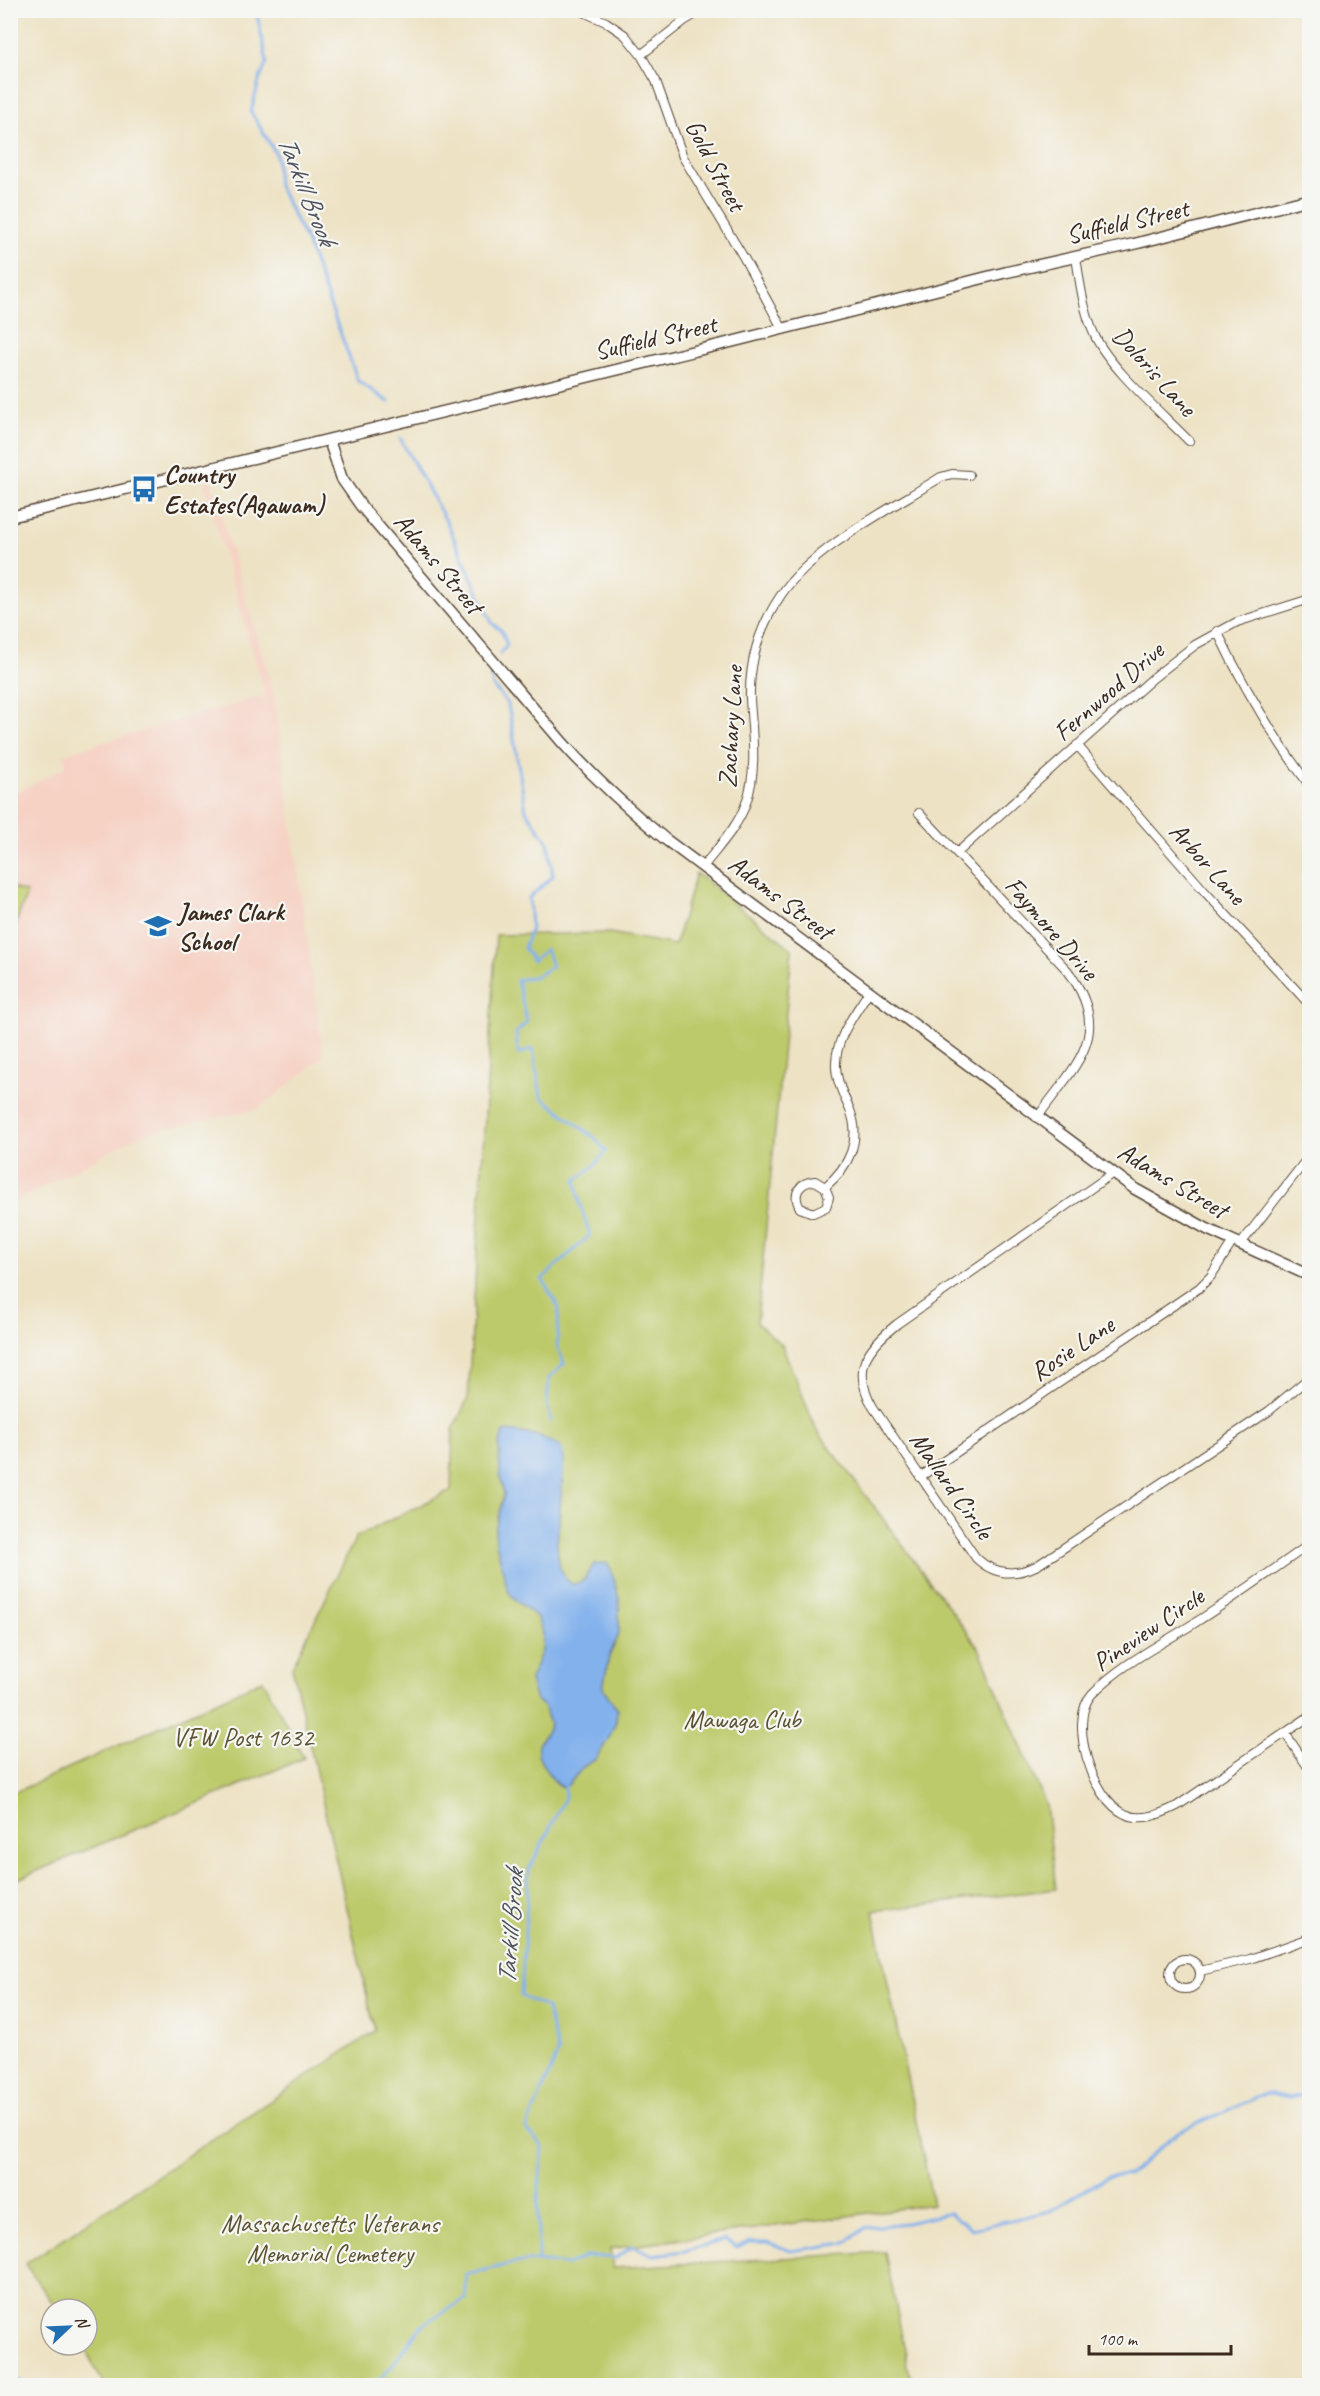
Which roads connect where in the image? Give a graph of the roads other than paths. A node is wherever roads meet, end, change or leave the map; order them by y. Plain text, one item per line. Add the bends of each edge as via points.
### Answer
1 (579, 10) edge
2 (702, 10) edge
3 (641, 55) junction
4 (1310, 199) edge
5 (1076, 257) junction
6 (782, 328) junction
7 (329, 440) junction
8 (1190, 441) dead end
9 (969, 475) dead end
10 (10, 518) edge
11 (1310, 598) edge
12 (1216, 631) junction
13 (1077, 745) junction
14 (1310, 786) edge
15 (919, 813) dead end
16 (957, 853) junction
17 (703, 867) junction
18 (869, 991) junction
19 (1310, 1005) edge
20 (1037, 1118) junction
21 (1310, 1155) edge
22 (1113, 1173) junction
23 (825, 1187) dead end
24 (1236, 1243) junction
25 (1310, 1276) edge
26 (1310, 1377) edge
27 (920, 1477) junction
28 (1310, 1544) edge
29 (1310, 1716) edge
30 (1285, 1732) junction
31 (1310, 1770) edge
32 (1310, 1938) edge
33 (1200, 1971) dead end

1 - 3 street, Gold Street via 625,35
2 - 3 street
3 - 6 street, Gold Street via 656,81 683,157
4 - 5 main road, Suffield Street
5 - 6 main road, Suffield Street
5 - 8 street, Doloris Lane via 1084,306 1104,351
6 - 7 main road, Suffield Street
7 - 10 main road, Suffield Street
7 - 17 main road, Adams Street via 342,479 361,506 593,777
9 - 17 street, Zachary Lane via 946,475 825,550 782,594 762,631 751,674 750,793 738,820
11 - 12 street, Fernwood Drive
12 - 13 street, Fernwood Drive via 1173,661
12 - 14 street via 1254,705
13 - 16 street, Fernwood Drive
13 - 19 street, Arbor Lane
15 - 16 street, Faymore Drive
16 - 20 street, Faymore Drive via 1068,971 1089,1008 1091,1029 1084,1051
17 - 18 main road, Adams Street
18 - 20 main road, Adams Street
18 - 23 street via 844,1032 836,1060 839,1083 853,1120 854,1144 840,1173
20 - 22 main road, Adams Street
21 - 24 street, Rosie Lane
22 - 24 main road, Adams Street via 1173,1211
22 - 27 street, Mallard Circle via 897,1324 866,1356 862,1379 868,1399
24 - 25 main road, Adams Street
24 - 27 street, Rosie Lane via 1199,1288
26 - 27 street, Mallard Circle via 1269,1411 1065,1548 1018,1573 1007,1574 976,1558
28 - 30 street, Pineview Circle via 1107,1681 1088,1699 1082,1723 1087,1755 1099,1788 1119,1811 1136,1817 1159,1814 1177,1806
29 - 30 street, Pineview Circle
30 - 31 street
32 - 33 street

